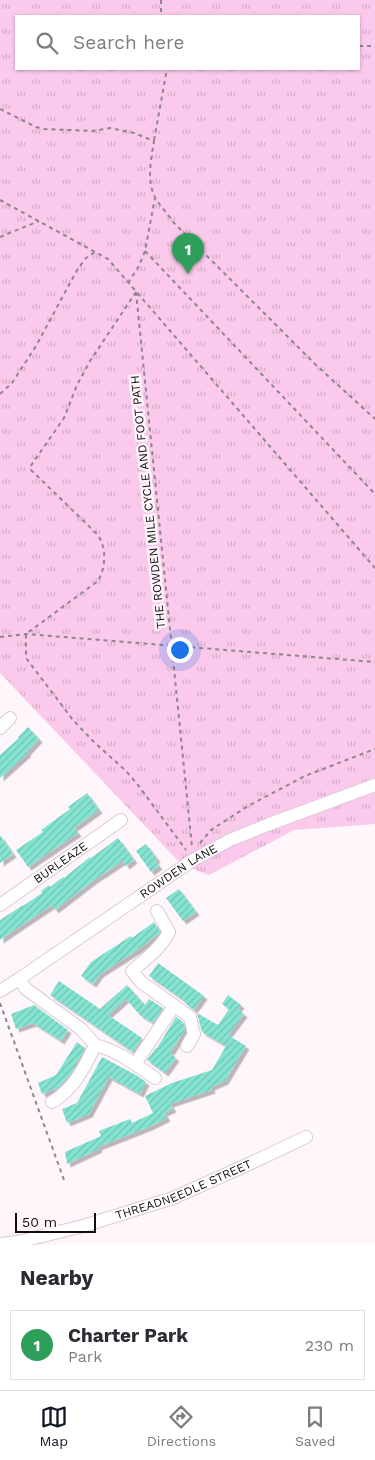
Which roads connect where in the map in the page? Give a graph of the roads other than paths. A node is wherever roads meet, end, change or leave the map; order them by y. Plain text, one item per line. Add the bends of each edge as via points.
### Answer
1 (10, 718) dead end
2 (0, 728) edge
3 (375, 785) edge
4 (121, 820) dead end
5 (0, 905) edge
6 (157, 911) dead end
7 (19, 979) junction
8 (0, 991) edge
9 (174, 1006) junction
10 (94, 1045) junction
11 (186, 1046) dead end
12 (135, 1064) junction
13 (155, 1078) dead end
14 (52, 1102) dead end
15 (306, 1137) dead end
16 (0, 1244) edge

1 - 2 street
3 - 7 street, ROWDEN LANE via 230,840 194,860
4 - 5 street, BURLEAZE
6 - 9 street via 169,932 154,952 132,971 141,982
7 - 8 street, ROWDEN LANE
7 - 10 street via 26,989 81,1029
9 - 11 street via 190,1016 194,1034
9 - 12 street
10 - 12 street via 111,1050
10 - 14 street via 76,1080
12 - 13 street
15 - 16 street, THREADNEEDLE STREET via 173,1198 83,1226

